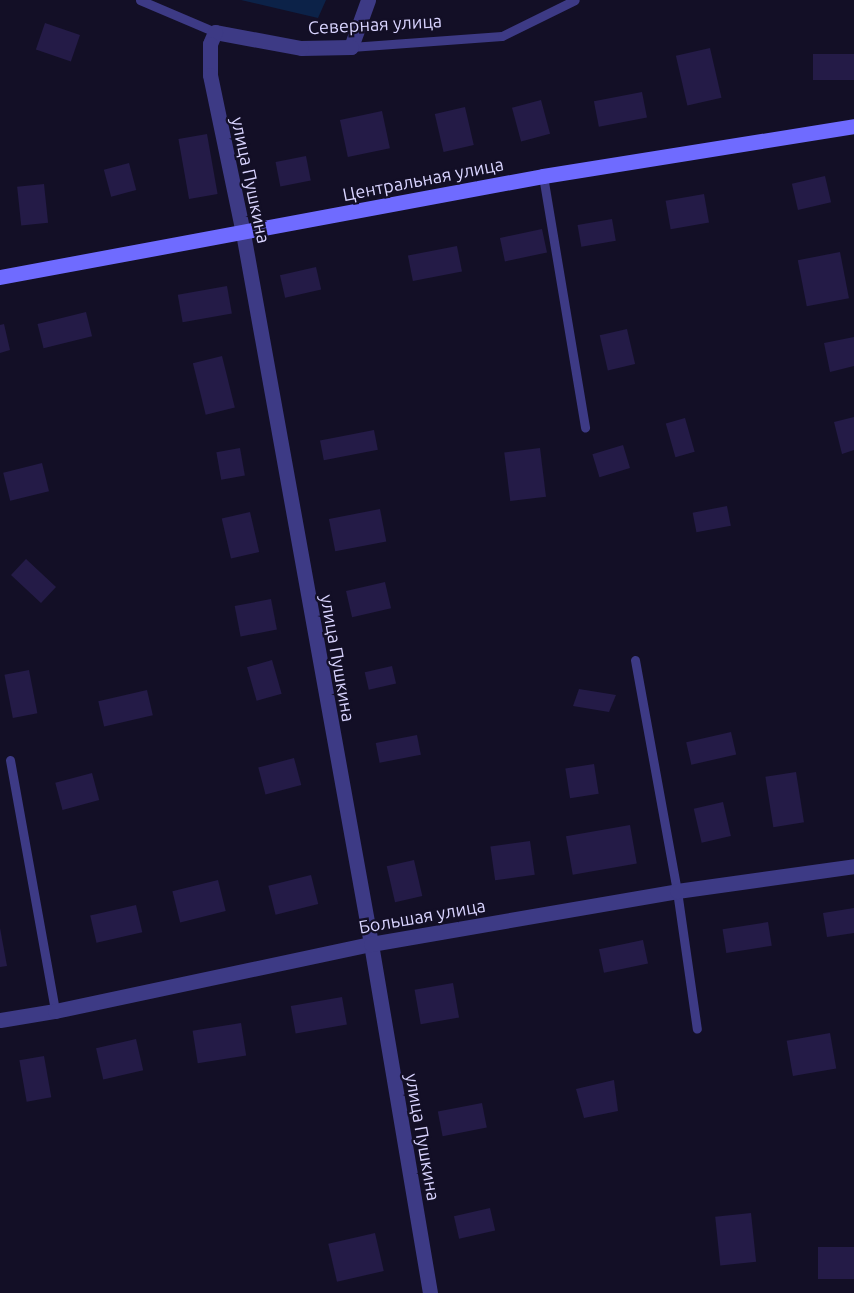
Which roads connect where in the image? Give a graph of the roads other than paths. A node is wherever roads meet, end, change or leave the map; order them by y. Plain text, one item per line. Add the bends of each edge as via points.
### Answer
1 (140, 0) edge
2 (368, 0) edge
3 (575, 0) edge
4 (215, 32) junction
5 (351, 46) junction
6 (854, 126) edge
7 (543, 176) junction
8 (243, 233) junction
9 (0, 277) edge
10 (585, 428) dead end
11 (635, 660) dead end
12 (10, 760) dead end
13 (854, 866) edge
14 (677, 891) junction
15 (371, 944) junction
16 (55, 1011) junction
17 (0, 1020) edge
18 (697, 1029) dead end
19 (430, 1293) edge

1 - 4 lane, Северная улица
2 - 5 street
3 - 5 lane, Северная улица via 502,36
4 - 5 street, Северная улица via 301,48
4 - 8 street, улица Пушкина via 210,44 210,75
6 - 7 street, Центральная улица
7 - 8 street, Центральная улица
7 - 10 lane
8 - 9 street, Центральная улица
8 - 15 street, улица Пушкина
11 - 14 lane
12 - 16 lane
13 - 14 street, Большая улица
14 - 15 street, Большая улица
14 - 18 lane
15 - 16 street, Большая улица
15 - 19 street, улица Пушкина
16 - 17 street, Большая улица

